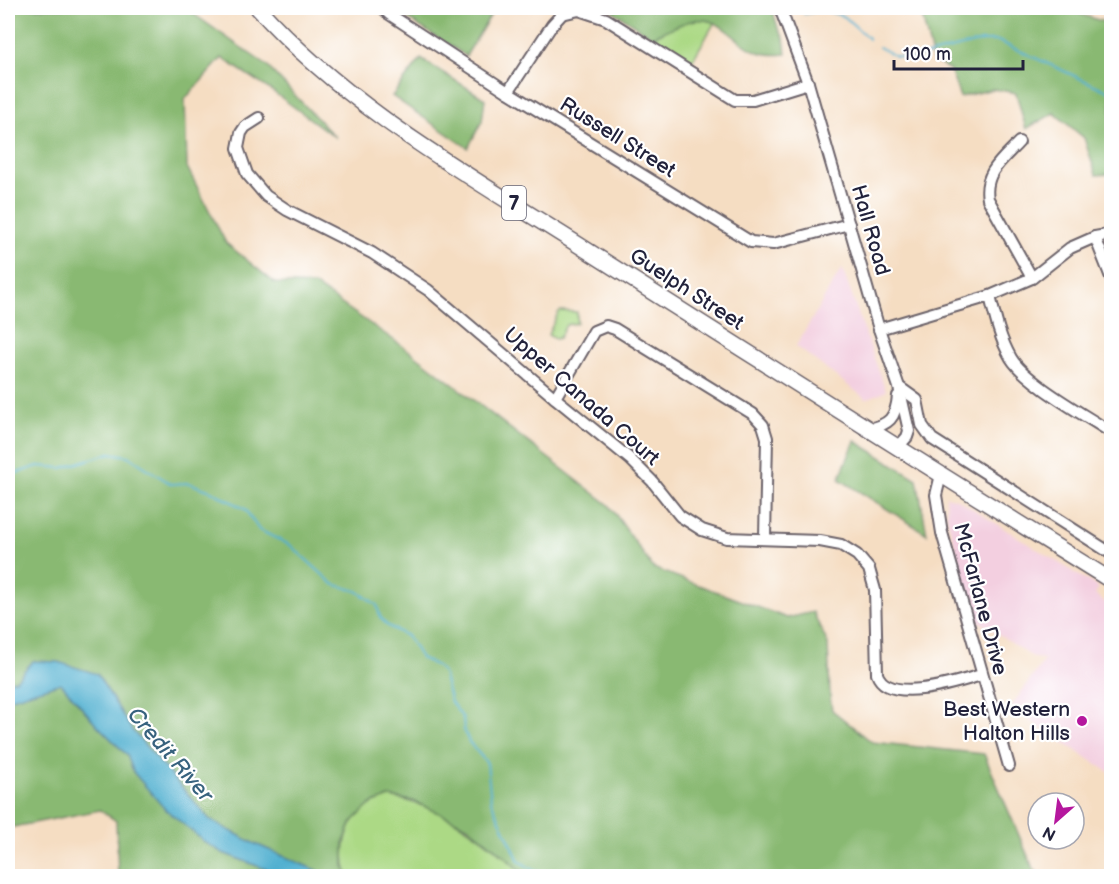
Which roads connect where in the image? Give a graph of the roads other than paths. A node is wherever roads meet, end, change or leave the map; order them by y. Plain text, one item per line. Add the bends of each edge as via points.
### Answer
1 (258, 8) edge
2 (383, 8) edge
3 (780, 8) edge
4 (808, 82) junction
5 (508, 92) junction
6 (259, 118) dead end
7 (1019, 142) dead end
8 (849, 224) junction
9 (1112, 234) edge
10 (1095, 237) junction
11 (1032, 278) junction
12 (1112, 280) edge
13 (990, 296) junction
14 (879, 329) junction
15 (899, 387) junction
16 (555, 398) junction
17 (868, 429) junction
18 (1112, 433) edge
19 (898, 447) junction
20 (941, 475) junction
21 (765, 538) junction
22 (1112, 554) edge
23 (1112, 581) edge
24 (981, 675) junction
25 (1009, 766) dead end

1 - 17 main road, Guelph Street / 7 via 284,37 365,106
2 - 5 street, Russell Street
3 - 4 street, Hall Road
4 - 5 street via 753,100 735,100 606,19 579,10 562,14 552,25
4 - 8 street, Hall Road
5 - 8 street, Russell Street via 751,242 773,244
6 - 16 street, Upper Canada Court via 245,127 238,148 247,174 266,196 372,253 428,290
7 - 11 street via 990,172 986,189
8 - 14 street, Hall Road
9 - 10 street
10 - 11 street via 1070,248
10 - 12 street
11 - 13 street
13 - 14 street
13 - 18 street via 998,330 1011,359 1028,378
14 - 15 street, Hall Road
15 - 17 street via 892,419
15 - 19 street, Hall Road via 909,431
15 - 22 street, Hall Road via 917,400 922,425 932,439
16 - 21 street, Upper Canada Court via 630,459 680,516 692,524 727,538
16 - 21 street via 594,331 606,326 753,414 763,425 767,438
17 - 19 main road, Guelph Street / 7
19 - 20 main road, Guelph Street
20 - 23 main road, Guelph Street
20 - 24 street, McFarlane Drive via 936,495 942,533
21 - 24 street, Upper Canada Court via 832,543 849,549 864,562 873,578 877,674 885,686 936,688
24 - 25 street, McFarlane Drive

